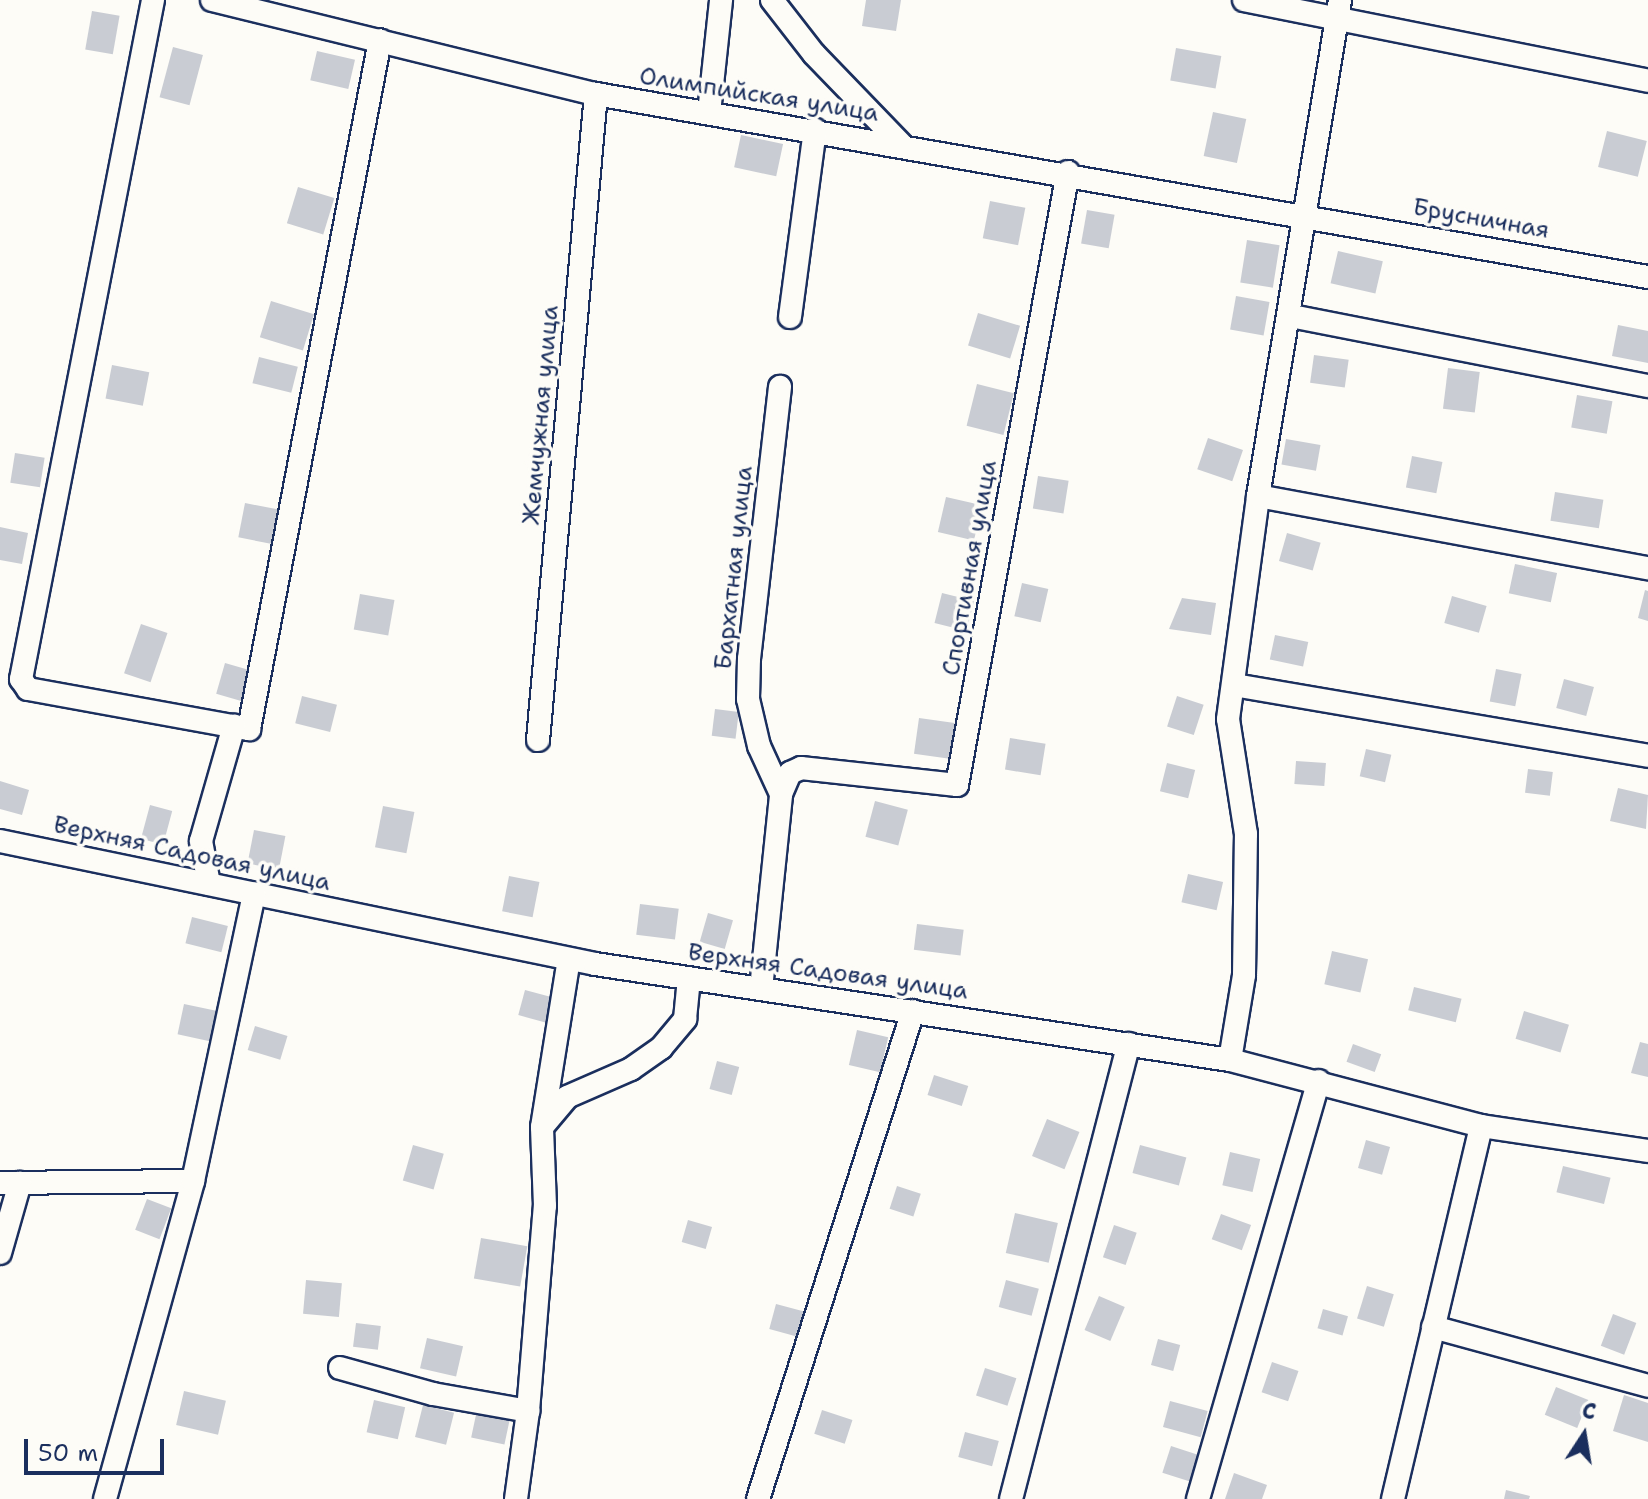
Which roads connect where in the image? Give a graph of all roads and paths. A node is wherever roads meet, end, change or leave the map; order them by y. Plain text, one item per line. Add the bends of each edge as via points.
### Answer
1 (153, 0) edge
2 (212, 0) edge
3 (721, 0) edge
4 (772, 0) edge
5 (1244, 0) edge
6 (1338, 9) edge
7 (380, 40) junction
8 (1648, 81) edge
9 (596, 94) junction
10 (709, 113) junction
11 (815, 130) junction
12 (901, 144) junction
13 (1068, 172) junction
14 (1305, 213) junction
15 (1648, 277) edge
16 (1291, 316) junction
17 (790, 317) dead end
18 (1648, 386) edge
19 (780, 387) dead end
20 (1258, 496) junction
21 (1648, 568) edge
22 (1234, 685) junction
23 (234, 726) junction
24 (538, 740) dead end
25 (1648, 756) edge
26 (781, 794) junction
27 (0, 841) edge
28 (209, 884) junction
29 (254, 893) junction
30 (569, 959) junction
31 (689, 978) junction
32 (761, 989) junction
33 (913, 1011) junction
34 (1129, 1044) junction
35 (1230, 1060) junction
36 (1319, 1081) junction
37 (1481, 1126) junction
38 (542, 1127) junction
39 (1648, 1151) edge
40 (193, 1181) junction
41 (10, 1183) edge
42 (0, 1253) edge
43 (1433, 1327) junction
44 (340, 1368) dead end
45 (1648, 1386) edge
46 (528, 1411) junction
47 (105, 1499) edge
48 (516, 1499) edge
49 (758, 1499) edge
50 (1011, 1499) edge
51 (1198, 1499) edge
52 (1393, 1499) edge

1 - 23 street via 21,679 28,689
2 - 7 street, Олимпийская улица
3 - 10 street
4 - 12 street via 814,54
5 - 6 street
6 - 8 street
6 - 14 street
7 - 9 street, Олимпийская улица
7 - 23 street via 249,729
9 - 10 street, Олимпийская улица
9 - 24 street, Жемчужная улица
10 - 11 street, Олимпийская улица
11 - 12 street, Олимпийская улица
11 - 17 street
12 - 13 street, Олимпийская улица
13 - 14 street, Олимпийская улица
13 - 26 street, Спортивная улица via 957,785 801,768 790,773
14 - 15 street, Брусничная
14 - 16 street
16 - 18 street
16 - 20 street
19 - 26 street, Бархатная улица via 748,699 759,746
20 - 21 street
20 - 22 street
22 - 25 street
22 - 35 street via 1228,719 1246,834 1246,935
23 - 28 street via 201,841
26 - 32 street
27 - 28 street, Верхняя Садовая улица
28 - 29 street, Верхняя Садовая улица
29 - 30 street, Верхняя Садовая улица
29 - 40 street
30 - 31 street, Верхняя Садовая улица
30 - 38 street
31 - 32 street, Верхняя Садовая улица
31 - 38 street via 685,1019 661,1048 620,1076 585,1085
32 - 33 street, Верхняя Садовая улица
33 - 34 street, Верхняя Садовая улица
33 - 49 street
34 - 35 street, Верхняя Садовая улица
34 - 50 street
35 - 36 street, Верхняя Садовая улица
36 - 37 street, Верхняя Садовая улица
36 - 51 street
37 - 39 street, Верхняя Садовая улица
37 - 43 street
38 - 46 street via 545,1206
40 - 41 street
40 - 47 street
41 - 42 street
43 - 45 street
43 - 52 street
44 - 46 street via 433,1394
46 - 48 street

